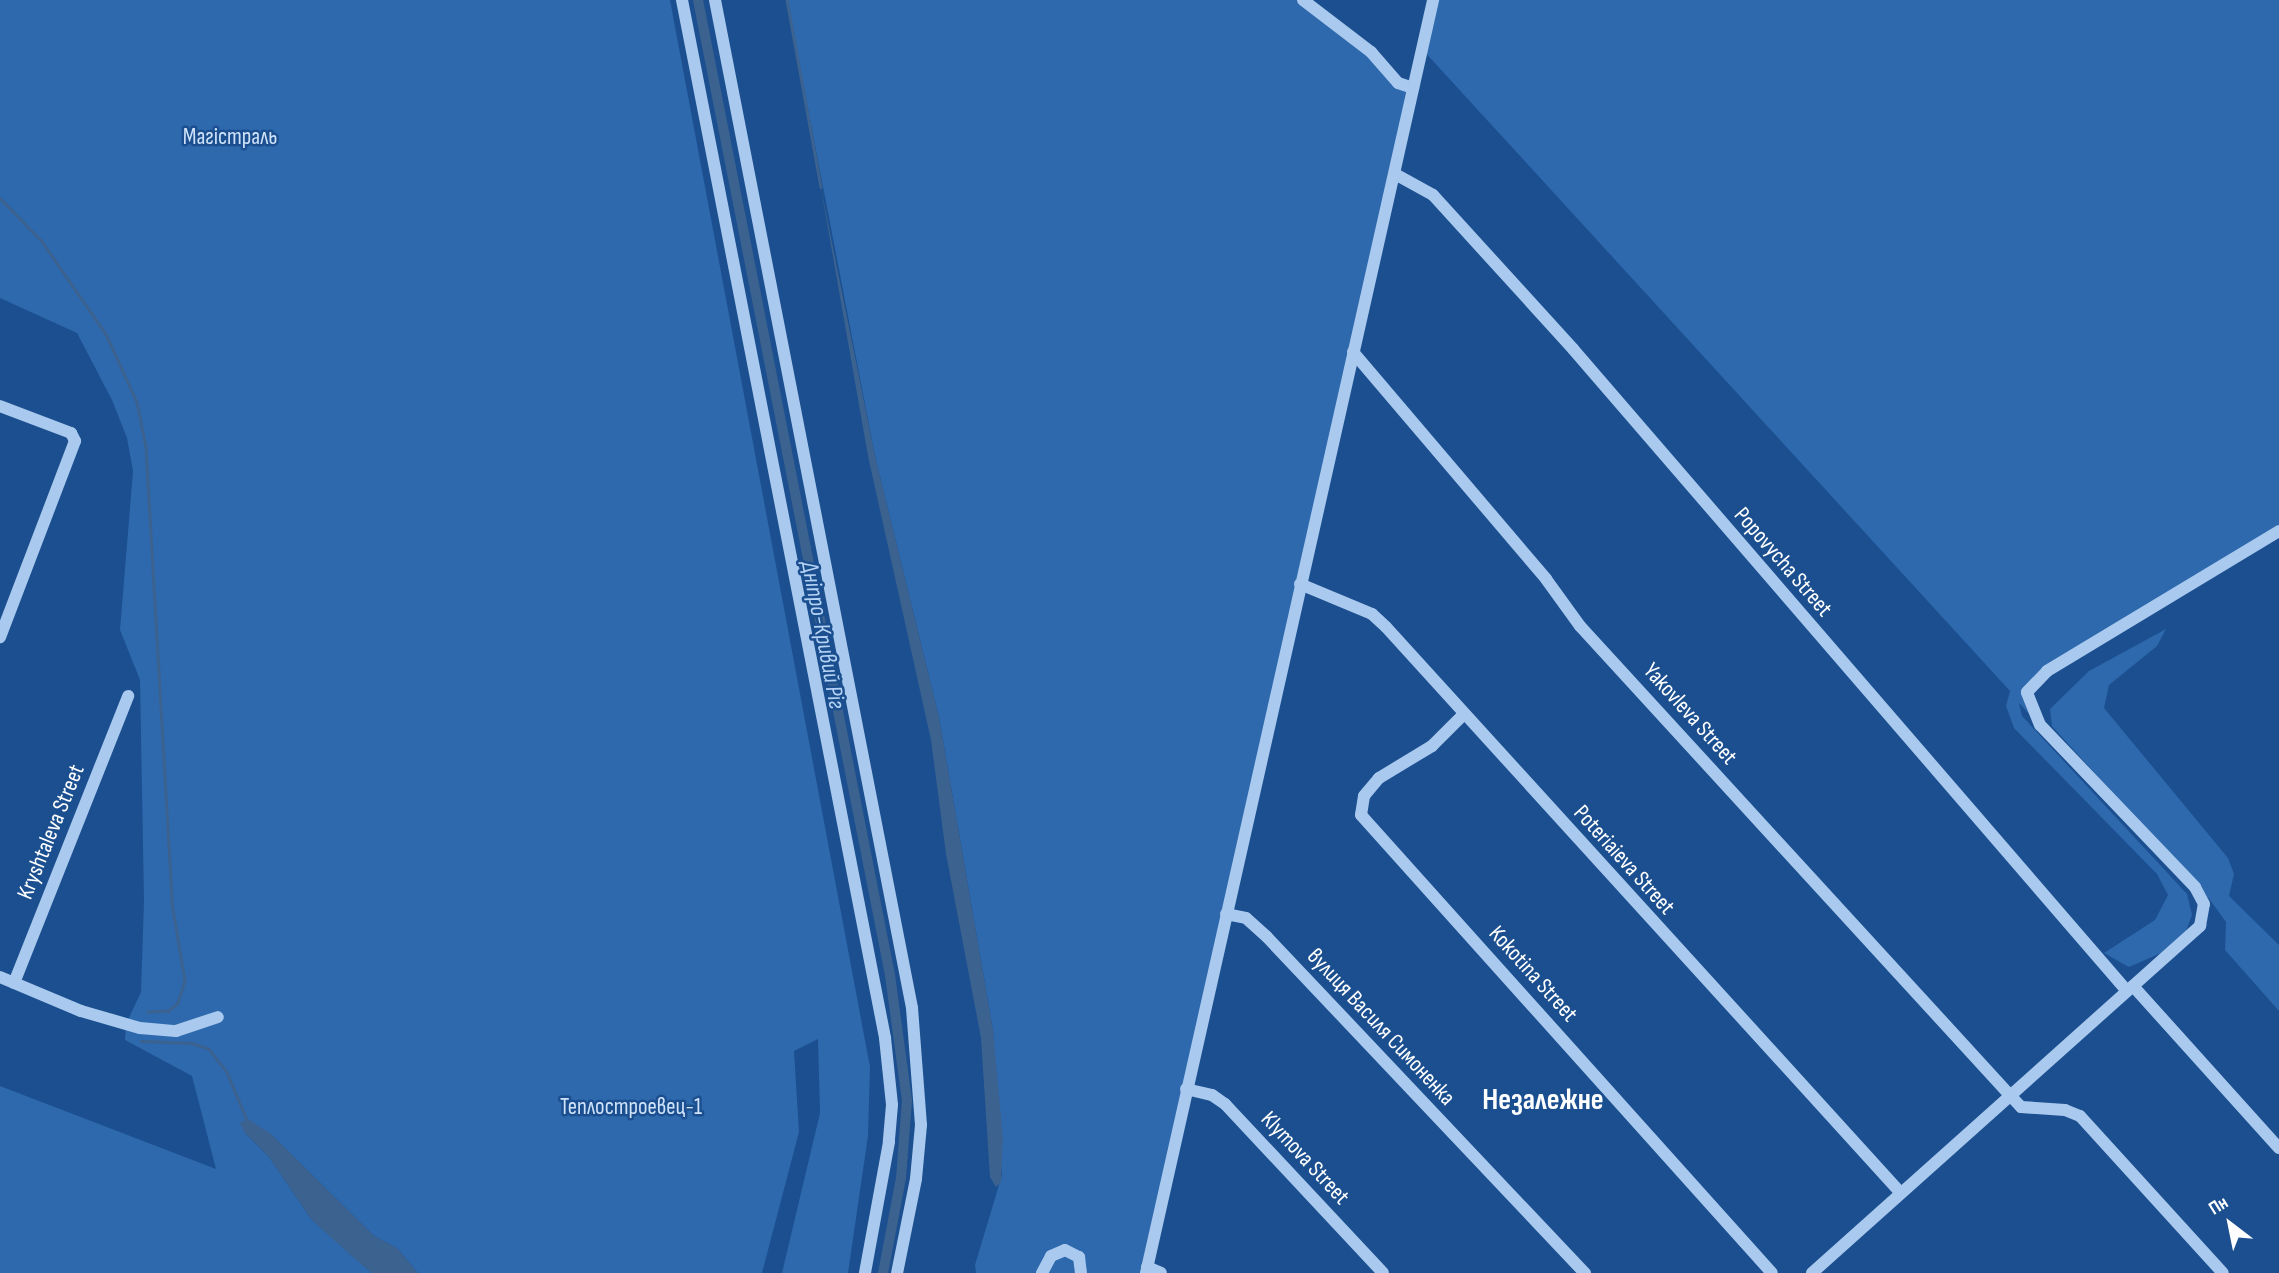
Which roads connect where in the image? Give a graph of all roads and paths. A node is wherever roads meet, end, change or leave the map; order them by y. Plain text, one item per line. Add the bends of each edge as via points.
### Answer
1 (681, 0) edge
2 (715, 0) edge
3 (1303, 0) edge
4 (1433, 0) edge
5 (1413, 88) junction
6 (1395, 174) junction
7 (1353, 352) junction
8 (0, 406) edge
9 (2279, 531) edge
10 (1300, 584) junction
11 (0, 637) edge
12 (128, 696) dead end
13 (1463, 715) junction
14 (1226, 914) junction
15 (0, 977) edge
16 (14, 983) junction
17 (2130, 988) junction
18 (218, 1017) dead end
19 (1186, 1089) junction
20 (2008, 1093) junction
21 (2279, 1148) edge
22 (1900, 1192) junction
23 (1147, 1270) edge
24 (866, 1273) edge
25 (897, 1273) edge
26 (1042, 1273) edge
27 (1081, 1273) edge
28 (1161, 1273) edge
29 (1383, 1273) edge
30 (1585, 1273) edge
31 (1772, 1273) edge
32 (1812, 1273) edge
33 (2223, 1273) edge

1 - 24 street via 885,1038 892,1105
2 - 25 street via 912,1007 921,1125 916,1179
3 - 5 street via 1371,52 1398,83
4 - 5 street
5 - 6 street
6 - 7 street
6 - 17 street, Popovycha Street via 1433,195 1564,338
7 - 10 street
7 - 20 street, Yakovleva Street via 1580,625
8 - 11 street via 74,435 75,441
9 - 17 street via 2047,671 2027,692 2040,725 2186,876 2203,900 2196,932
10 - 13 street, Poteriaieva Street via 1372,614
10 - 14 street
12 - 16 street, Kryshtaleva Street
13 - 22 street, Poteriaieva Street
13 - 31 street, Kokotina Street via 1432,746 1379,778 1364,796 1361,815
14 - 19 street
14 - 30 street, вулиця Василя Симоненка via 1252,921
15 - 16 street
16 - 18 street via 80,1011 140,1028 176,1031
17 - 20 street
17 - 21 street, Popovycha Street
19 - 23 street
19 - 29 street, Klymova Street via 1212,1095 1226,1104
20 - 22 street
20 - 33 street, Yakovleva Street via 2021,1107 2065,1110 2080,1116
22 - 32 street
23 - 28 street
26 - 27 street via 1051,1256 1065,1250 1079,1257

